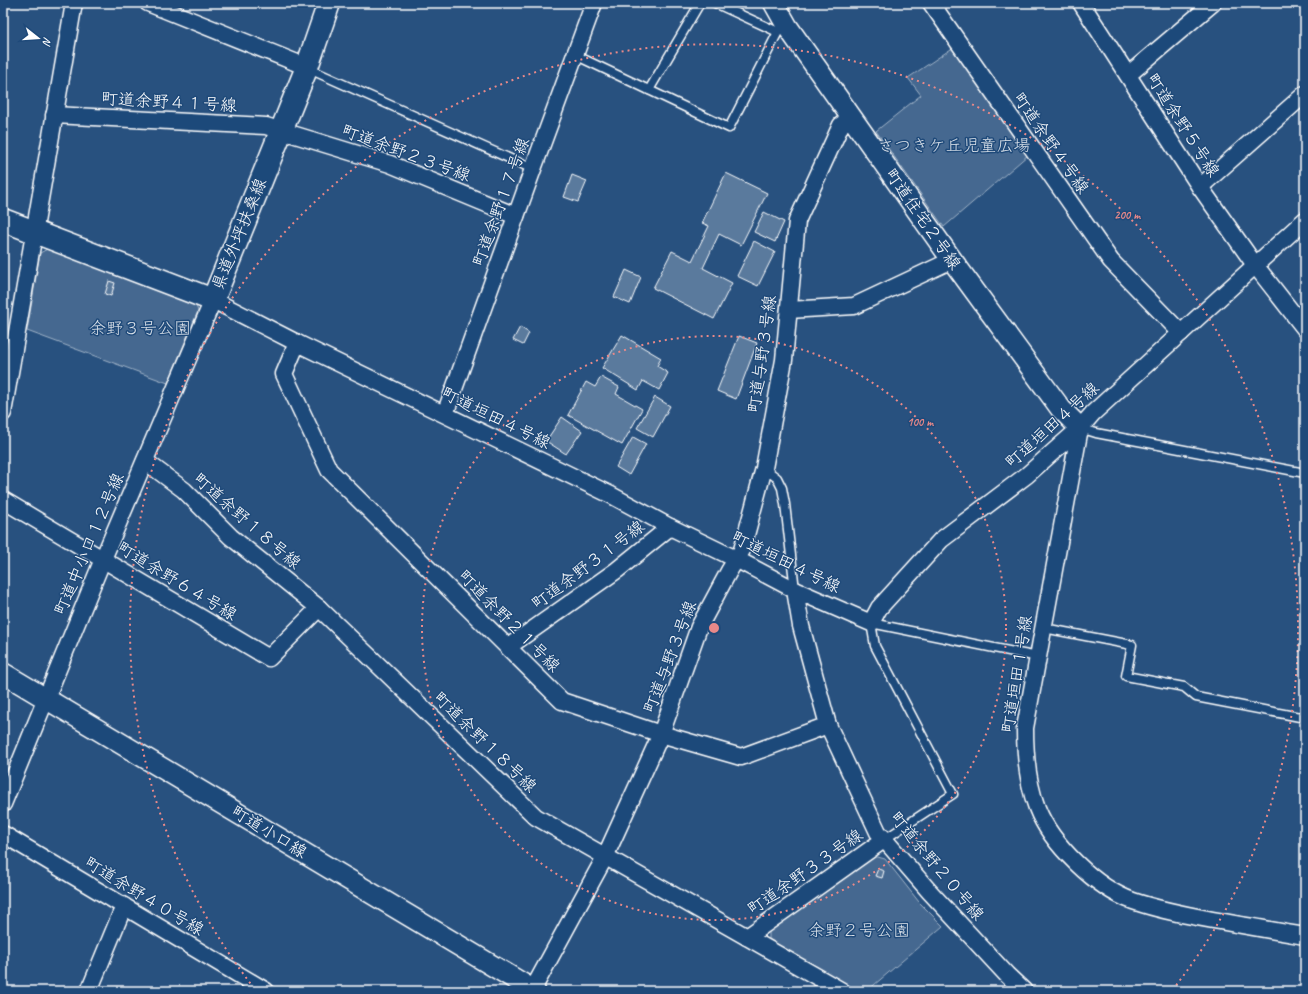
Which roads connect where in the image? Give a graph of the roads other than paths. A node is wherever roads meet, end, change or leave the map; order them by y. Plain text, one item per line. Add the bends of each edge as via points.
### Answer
1 (74, 3) edge
2 (148, 3) edge
3 (329, 3) edge
4 (594, 3) edge
5 (700, 3) edge
6 (715, 3) edge
7 (774, 3) edge
8 (931, 3) edge
9 (1081, 3) edge
10 (1213, 3) edge
11 (782, 29) junction
12 (575, 55) junction
13 (307, 68) junction
14 (1128, 75) junction
15 (649, 90) junction
16 (1305, 94) edge
17 (54, 115) junction
18 (851, 118) junction
19 (281, 131) junction
20 (533, 169) junction
21 (1200, 187) junction
22 (516, 216) junction
23 (3, 220) edge
24 (1305, 220) edge
25 (34, 231) junction
26 (952, 260) junction
27 (1256, 265) junction
28 (213, 300) junction
29 (788, 310) junction
30 (1305, 329) edge
31 (1181, 333) junction
32 (297, 343) junction
33 (3, 413) edge
34 (445, 414) junction
35 (1080, 428) junction
36 (144, 461) junction
37 (764, 468) junction
38 (1305, 473) edge
39 (3, 500) edge
40 (670, 527) junction
41 (103, 559) junction
42 (736, 559) junction
43 (795, 590) junction
44 (319, 608) junction
45 (871, 623) junction
46 (1044, 628) junction
47 (508, 647) junction
48 (1038, 657) junction
49 (3, 673) edge
50 (46, 698) junction
51 (1305, 718) edge
52 (828, 725) junction
53 (661, 734) junction
54 (3, 804) edge
55 (3, 834) edge
56 (885, 839) junction
57 (605, 856) junction
58 (124, 906) junction
59 (747, 936) junction
60 (1305, 936) edge
61 (257, 989) edge
62 (533, 990) edge
63 (89, 991) edge
64 (842, 991) edge
65 (1024, 991) edge

1 - 17 street
2 - 13 street
3 - 13 main road, 県道外坪扶桑線
4 - 12 street, 町道余野１７号線
5 - 15 lane
6 - 11 lane
7 - 11 street, 町道住宅２号線
8 - 31 street, 町道余野４号線 via 1111,261
9 - 14 street, 町道余野５号線
10 - 14 street
11 - 15 lane via 729,128
11 - 18 street, 町道住宅２号線
12 - 15 lane
12 - 20 street, 町道余野１７号線
13 - 19 main road, 県道外坪扶桑線
13 - 20 lane
14 - 21 street, 町道余野５号線
16 - 21 street
17 - 19 street, 町道余野４１号線 via 266,126
17 - 25 street
18 - 26 street, 町道住宅２号線
18 - 29 street, 町道与野３号線 via 841,125 797,220
19 - 22 street, 町道余野２３号線 via 390,164
19 - 28 main road, 県道外坪扶桑線
20 - 22 street, 町道余野１７号線
21 - 27 street, 町道余野５号線
22 - 34 street, 町道余野１７号線
23 - 25 main road, 県道外坪扶桑線
24 - 27 street, 町道垣田４号線
25 - 28 main road, 県道外坪扶桑線
25 - 33 street
26 - 29 street via 854,306
26 - 35 street, 町道住宅２号線 via 1061,409
27 - 30 street, 町道余野５号線
27 - 31 street, 町道垣田４号線
28 - 32 street, 町道垣田４号線
28 - 36 street, 町道中小口１２号線
29 - 37 street, 町道与野３号線 via 784,360
31 - 35 street, 町道垣田４号線 via 1093,413
32 - 34 street, 町道垣田４号線
32 - 47 street, 町道余野２１号線 via 284,374 329,470
34 - 40 street, 町道垣田４号線 via 612,495
35 - 38 lane
35 - 45 street, 町道垣田４号線 via 1027,475 941,540 879,608
35 - 46 street, 町道垣田１号線
36 - 41 street, 町道中小口１２号線
36 - 44 street, 町道余野１８号線 via 184,490 231,537
37 - 42 street, 町道与野３号線 via 742,550
37 - 43 lane via 777,478 782,488
39 - 41 street, 町道余野６４号線
40 - 42 street, 町道垣田４号線
40 - 47 street, 町道余野３１号線 via 617,570
41 - 44 street, 町道余野６４号線 via 269,658
41 - 50 street, 町道中小口１２号線
42 - 43 street, 町道垣田４号線
42 - 53 street, 町道与野３号線 via 699,627
43 - 45 street, 町道垣田４号線
43 - 52 street, 町道余野２０号線 via 800,626
44 - 57 street, 町道余野１８号線 via 536,817
45 - 48 lane
45 - 56 lane via 875,646 953,794
46 - 48 street, 町道垣田１号線
46 - 51 lane via 1132,645 1126,676 1184,687 1196,697
47 - 53 street, 町道余野２１号線 via 562,701
48 - 60 street, 町道垣田１号線 via 1025,728 1029,782 1037,809 1050,833 1082,869 1114,892 1132,901 1174,912
49 - 50 street, 町道小口線
50 - 54 street, 町道中小口１２号線
50 - 62 street, 町道小口線
52 - 53 street, 町道余野２１号線 via 741,757
52 - 56 street, 町道余野２０号線 via 878,832
53 - 57 street, 町道与野３号線
55 - 58 street, 町道余野４０号線
56 - 59 street, 町道余野３３号線
56 - 65 street, 町道余野２０号線
57 - 59 street, 町道余野１８号線
57 - 62 street, 町道与野３号線
58 - 61 street, 町道余野４０号線
58 - 63 street
59 - 64 street, 町道余野１８号線

